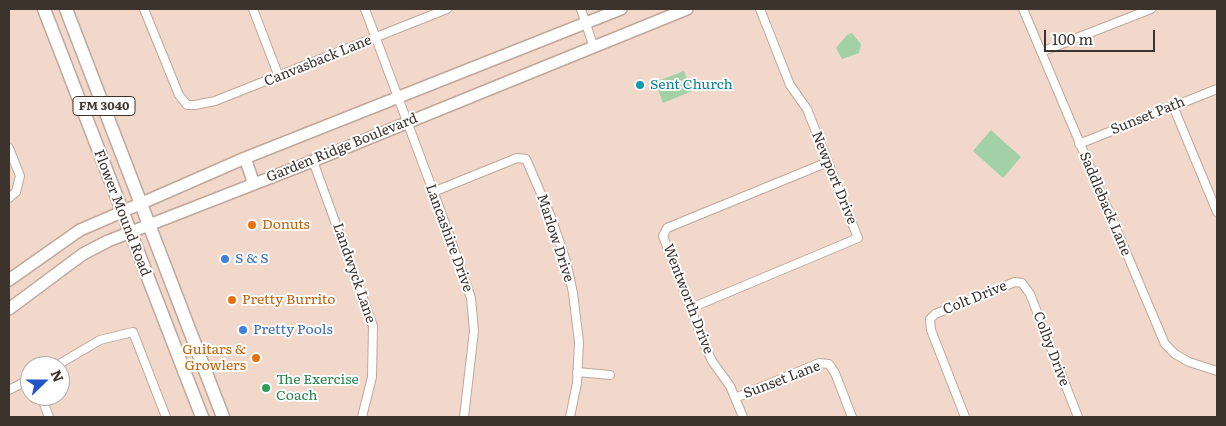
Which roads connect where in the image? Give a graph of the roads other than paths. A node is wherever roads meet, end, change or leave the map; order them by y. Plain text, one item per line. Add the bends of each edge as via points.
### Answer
1 (44, 9) edge
2 (66, 9) edge
3 (144, 9) edge
4 (253, 9) edge
5 (365, 9) edge
6 (447, 9) edge
7 (580, 9) edge
8 (621, 9) edge
9 (687, 9) edge
10 (760, 9) edge
11 (1023, 9) edge
12 (1151, 9) edge
13 (586, 23) junction
14 (376, 37) junction
15 (593, 45) junction
16 (1041, 52) junction
17 (279, 76) junction
18 (1217, 89) edge
19 (399, 97) junction
20 (1173, 106) junction
21 (407, 122) junction
22 (1079, 144) junction
23 (9, 148) edge
24 (244, 158) junction
25 (313, 161) junction
26 (828, 162) junction
27 (254, 184) junction
28 (433, 192) junction
29 (9, 198) edge
30 (141, 204) junction
31 (1216, 208) edge
32 (121, 212) junction
33 (149, 225) junction
34 (130, 232) junction
35 (9, 280) edge
36 (1022, 283) joint
37 (691, 308) junction
38 (9, 309) edge
39 (70, 358) edge
40 (1217, 371) edge
41 (577, 372) junction
42 (610, 374) dead end
43 (735, 398) junction
44 (166, 417) edge
45 (202, 417) edge
46 (223, 417) edge
47 (362, 417) edge
48 (464, 417) edge
49 (570, 417) edge
50 (743, 417) edge
51 (852, 417) edge
52 (965, 417) edge
53 (1078, 417) edge

1 - 32 main road, Flower Mound Road / FM 3040
2 - 30 main road, Flower Mound Road / FM 3040
3 - 17 street, Canvasback Lane via 179,95 187,105 215,101
4 - 17 street
5 - 14 street, Lancashire Drive
6 - 14 street, Canvasback Lane
7 - 13 street
8 - 13 main road, Garden Ridge Boulevard
9 - 15 main road, Garden Ridge Boulevard
10 - 26 street, Newport Drive via 790,84 807,109
11 - 16 street, Saddleback Lane
12 - 16 street
13 - 15 street
13 - 19 main road, Garden Ridge Boulevard
14 - 17 street, Canvasback Lane
14 - 19 street, Lancashire Drive
15 - 21 main road, Garden Ridge Boulevard
16 - 22 street, Saddleback Lane
18 - 20 street, Sunset Path
19 - 21 street, Lancashire Drive
19 - 24 main road, Garden Ridge Boulevard
20 - 22 street, Sunset Path
20 - 31 street
21 - 25 main road, Garden Ridge Boulevard
21 - 28 street, Lancashire Drive
22 - 40 street, Saddleback Lane via 1165,344 1189,362
23 - 29 street via 20,176 19,184
24 - 27 main road
24 - 30 main road, Garden Ridge Boulevard
25 - 27 main road, Garden Ridge Boulevard
25 - 47 street, Landwyck Lane via 373,326 372,377
26 - 37 street, Wentworth Drive via 667,228 663,236
26 - 37 street, Newport Drive via 858,238
27 - 33 main road, Garden Ridge Boulevard
28 - 41 street, Marlow Drive via 517,158 526,159 566,261 577,326
28 - 48 street, Lancashire Drive via 465,277 474,320
30 - 32 main road, Garden Ridge Boulevard
30 - 33 main road, Flower Mound Road / FM 3040
32 - 34 main road, Flower Mound Road / FM 3040
32 - 35 main road, Garden Ridge Boulevard via 80,230
33 - 34 main road, Garden Ridge Boulevard
33 - 46 main road, Flower Mound Road / FM 3040
34 - 38 main road, Garden Ridge Boulevard via 83,254
34 - 45 main road, Flower Mound Road / FM 3040
36 - 52 street, Colt Drive via 1008,285 935,314 930,319 930,330
36 - 53 street, Colby Drive via 1030,294
37 - 43 street, Wentworth Drive via 712,361 722,372
39 - 44 street via 100,340 133,332
41 - 42 street
41 - 49 street, Marlow Drive
43 - 50 street, Wentworth Drive
43 - 51 street, Sunset Lane via 819,363 829,364

